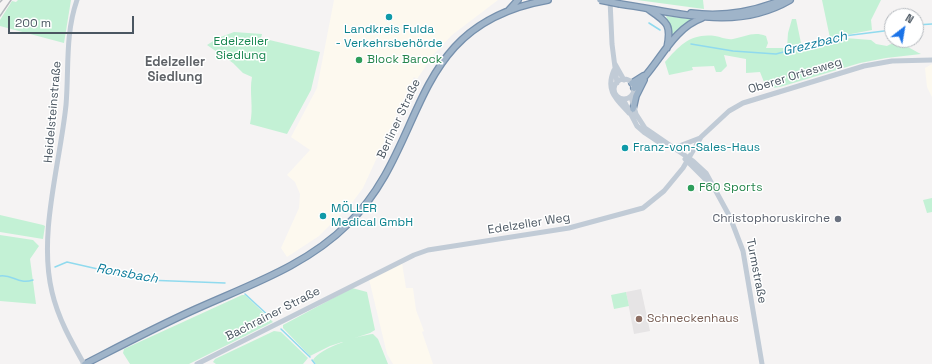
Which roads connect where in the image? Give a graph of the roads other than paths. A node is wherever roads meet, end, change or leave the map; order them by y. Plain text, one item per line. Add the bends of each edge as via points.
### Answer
1 (77, 0) edge
2 (518, 0) edge
3 (548, 0) edge
4 (597, 0) edge
5 (600, 0) edge
6 (610, 0) edge
7 (782, 0) edge
8 (790, 0) edge
9 (646, 7) junction
10 (657, 9) junction
11 (507, 11) junction
12 (702, 18) junction
13 (666, 49) junction
14 (931, 60) edge
15 (614, 63) junction
16 (614, 70) junction
17 (648, 73) junction
18 (624, 80) junction
19 (617, 84) junction
20 (633, 86) junction
21 (631, 97) junction
22 (624, 99) junction
23 (632, 111) junction
24 (701, 137) junction
25 (674, 148) junction
26 (688, 159) junction
27 (358, 282) joint
28 (84, 364) edge
29 (197, 364) edge
30 (762, 364) edge

1 - 28 main road, Heidelsteinstraße via 71,26 64,130 49,226 48,254 51,290 60,319
2 - 11 highway
3 - 11 highway, Berliner Straße
4 - 5 highway
5 - 9 highway, bridge
6 - 15 main road
7 - 10 highway via 732,13 701,14
8 - 12 highway via 752,14 728,18
9 - 10 highway
9 - 13 highway via 667,24 669,34
10 - 12 highway
11 - 28 highway, Berliner Straße via 472,31 438,67 423,93 387,172 360,211 331,240 298,262
12 - 13 highway via 685,27
13 - 17 highway
14 - 24 main road, Oberer Ortesweg via 892,61 864,66 748,101 729,111
15 - 16 main road
15 - 18 main road
16 - 19 main road
16 - 23 main road via 614,98
17 - 20 highway
17 - 23 highway
18 - 19 main road
18 - 20 main road
19 - 22 main road via 616,93 619,98
20 - 21 main road
21 - 22 main road
21 - 23 main road, Turmstraße
22 - 23 main road, Turmstraße
23 - 25 main road, Turmstraße via 648,130
23 - 26 main road, Turmstraße via 645,133
24 - 25 main road
24 - 26 main road, Oberer Ortesweg
25 - 26 main road, Turmstraße
26 - 27 main road, Edelzeller Weg via 659,197 643,208 569,228 428,250
26 - 30 main road, Turmstraße via 706,173 741,242
27 - 29 main road, Bachrainer Straße

